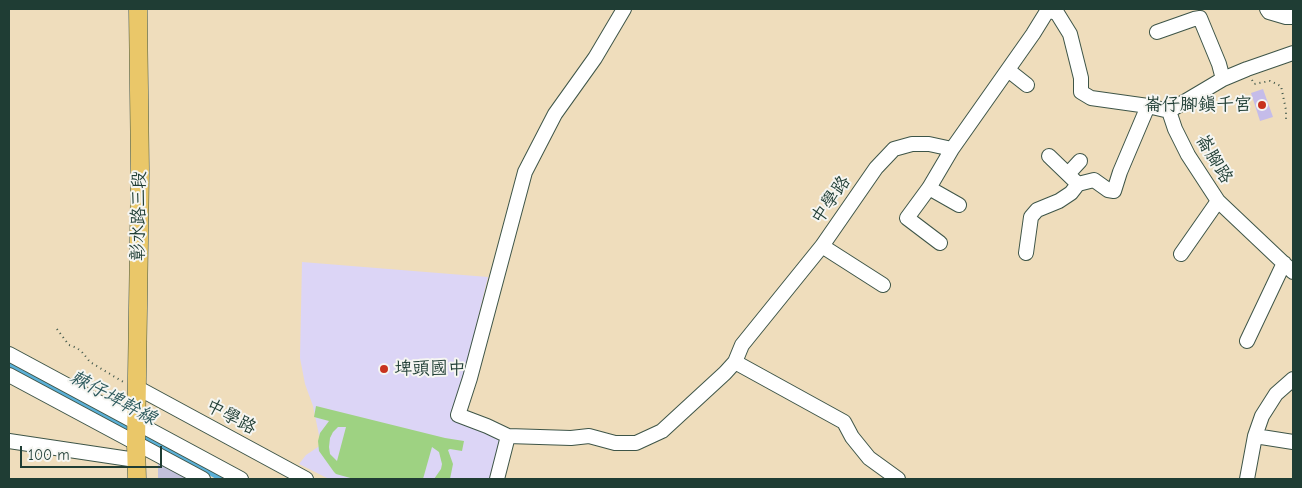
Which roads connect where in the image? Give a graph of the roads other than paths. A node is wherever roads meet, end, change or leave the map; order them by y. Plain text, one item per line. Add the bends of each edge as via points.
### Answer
1 (138, 9) edge
2 (624, 9) edge
3 (1267, 9) edge
4 (1051, 10) edge
5 (1293, 17) edge
6 (1157, 32) dead end
7 (1293, 53) edge
8 (1008, 70) junction
9 (1223, 79) junction
10 (1027, 85) dead end
11 (1148, 106) junction
12 (1169, 111) junction
13 (952, 149) junction
14 (1049, 156) dead end
15 (1080, 161) dead end
16 (1068, 174) junction
17 (1078, 184) junction
18 (929, 188) junction
19 (1218, 201) junction
20 (959, 205) dead end
21 (940, 243) dead end
22 (822, 246) junction
23 (1026, 253) dead end
24 (1181, 254) dead end
25 (1289, 268) edge
26 (883, 285) dead end
27 (1247, 341) dead end
28 (9, 354) edge
29 (735, 362) junction
30 (9, 375) edge
31 (1293, 378) edge
32 (138, 388) junction
33 (137, 423) junction
34 (508, 436) junction
35 (1255, 436) junction
36 (9, 441) edge
37 (1293, 442) edge
38 (136, 452) junction
39 (137, 479) edge
40 (203, 479) edge
41 (241, 479) edge
42 (306, 479) edge
43 (497, 479) edge
44 (898, 479) edge
45 (1247, 479) edge

1 - 32 main road, 彰水路三段
2 - 34 lane via 595,58 555,114 525,172 458,415
3 - 5 lane
4 - 8 lane
4 - 11 lane via 1057,13 1070,34 1081,78 1081,92 1091,98
6 - 9 lane via 1200,18
7 - 9 lane
8 - 10 lane
8 - 13 lane
9 - 12 lane
11 - 12 lane
11 - 17 lane via 1114,191 1094,180
12 - 19 lane, 崙腳路 via 1188,156
13 - 18 lane
13 - 22 lane, 中學路 via 929,144 894,149 876,168
14 - 16 lane
15 - 16 lane
16 - 17 lane
17 - 23 lane via 1071,193 1037,210 1031,217
18 - 20 lane
18 - 21 lane via 907,218
19 - 24 lane
19 - 25 lane, 崙腳路
22 - 26 lane
22 - 29 lane, 中學路 via 742,345
25 - 27 lane
28 - 33 lane
29 - 34 lane, 中學路 via 662,431 636,443 615,443 589,436
29 - 44 lane via 844,422 869,458
30 - 38 lane
31 - 35 lane via 1276,394 1262,416
32 - 33 main road, 彰水路三段
32 - 42 lane, 中學路
33 - 38 main road, 彰水路三段
33 - 41 lane
34 - 43 lane
35 - 37 lane
35 - 45 lane
36 - 38 lane
38 - 39 main road, 彰水路三段
38 - 40 lane

